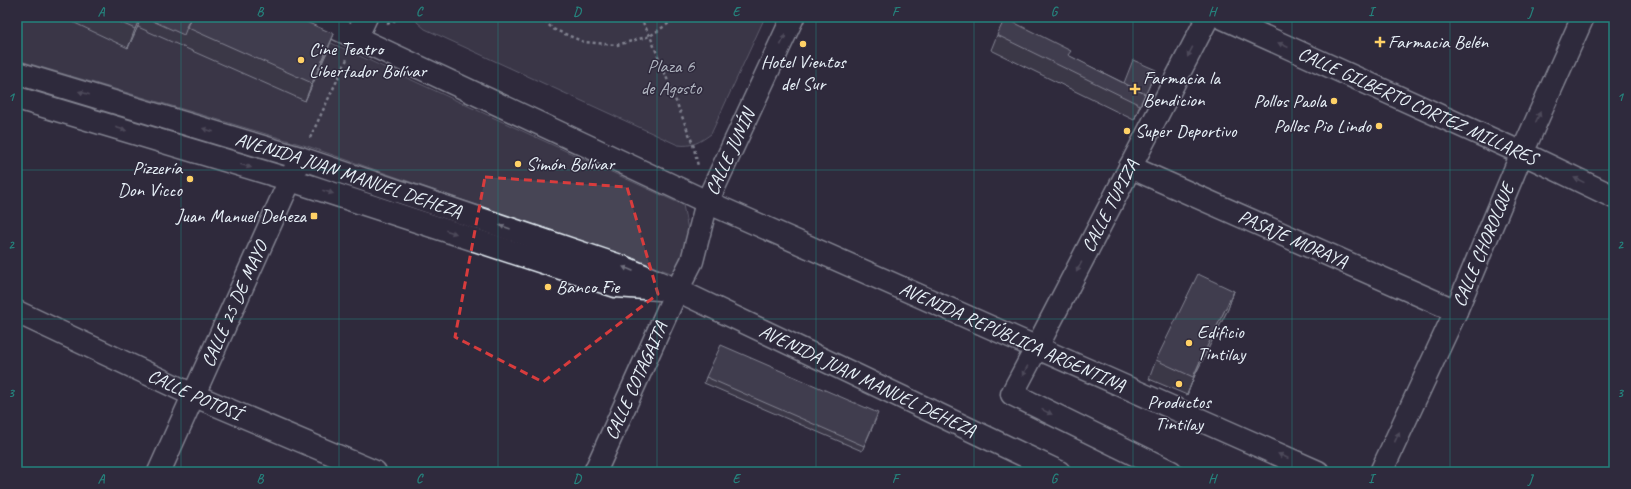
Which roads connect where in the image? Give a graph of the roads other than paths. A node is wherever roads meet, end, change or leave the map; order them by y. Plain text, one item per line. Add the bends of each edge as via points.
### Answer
1 (312, 17) edge
2 (366, 17) edge
3 (793, 17) edge
4 (1208, 17) edge
5 (1221, 17) edge
6 (1583, 17) edge
7 (356, 38) junction
8 (17, 72) edge
9 (17, 98) edge
10 (1522, 153) junction
11 (300, 158) junction
12 (1130, 167) junction
13 (291, 180) junction
14 (1614, 197) edge
15 (707, 202) junction
16 (677, 290) junction
17 (1456, 311) junction
18 (17, 312) edge
19 (1037, 347) junction
20 (193, 395) junction
21 (159, 472) edge
22 (375, 472) edge
23 (595, 472) edge
24 (1059, 472) edge
25 (1171, 472) edge
26 (1318, 472) edge
27 (1381, 472) edge

1 - 7 main road, AVENIDA REPÚBLICA ARGENTINA
2 - 7 main road
15 -> 3 main road, CALLE JUNÍN
4 -> 12 main road, CALLE TUPIZA
10 -> 5 main road, CALLE GILBERTO CORTEZ MILLARES
10 -> 6 main road, CALLE CHOROLQUE
7 - 15 main road, AVENIDA REPÚBLICA ARGENTINA
11 -> 8 main road, AVENIDA JUAN MANUEL DEHEZA
9 -> 13 main road, AVENIDA JUAN MANUEL DEHEZA
14 -> 10 main road, CALLE GILBERTO CORTEZ MILLARES
10 - 17 main road, CALLE CHOROLQUE
11 - 13 main road, CALLE 25 DE MAYO
16 -> 11 main road, AVENIDA JUAN MANUEL DEHEZA via 623,267
12 - 17 main road, PASAJE MORAYA
12 -> 19 main road, CALLE TUPIZA
13 -> 16 main road, AVENIDA JUAN MANUEL DEHEZA via 616,286
13 - 20 main road, CALLE 25 DE MAYO
15 - 16 main road, CALLE JUNÍN via 692,261
15 - 19 main road, AVENIDA REPÚBLICA ARGENTINA
16 - 23 main road, CALLE COTAGAITA
16 - 24 main road, AVENIDA JUAN MANUEL DEHEZA
27 -> 17 main road, CALLE CHOROLQUE
18 - 20 main road, CALLE POTOSÍ
19 -> 25 main road, CALLE TUPIZA via 1012,394
26 -> 19 main road, AVENIDA REPÚBLICA ARGENTINA
20 - 21 main road, CALLE 25 DE MAYO
20 - 22 main road, CALLE POTOSÍ

